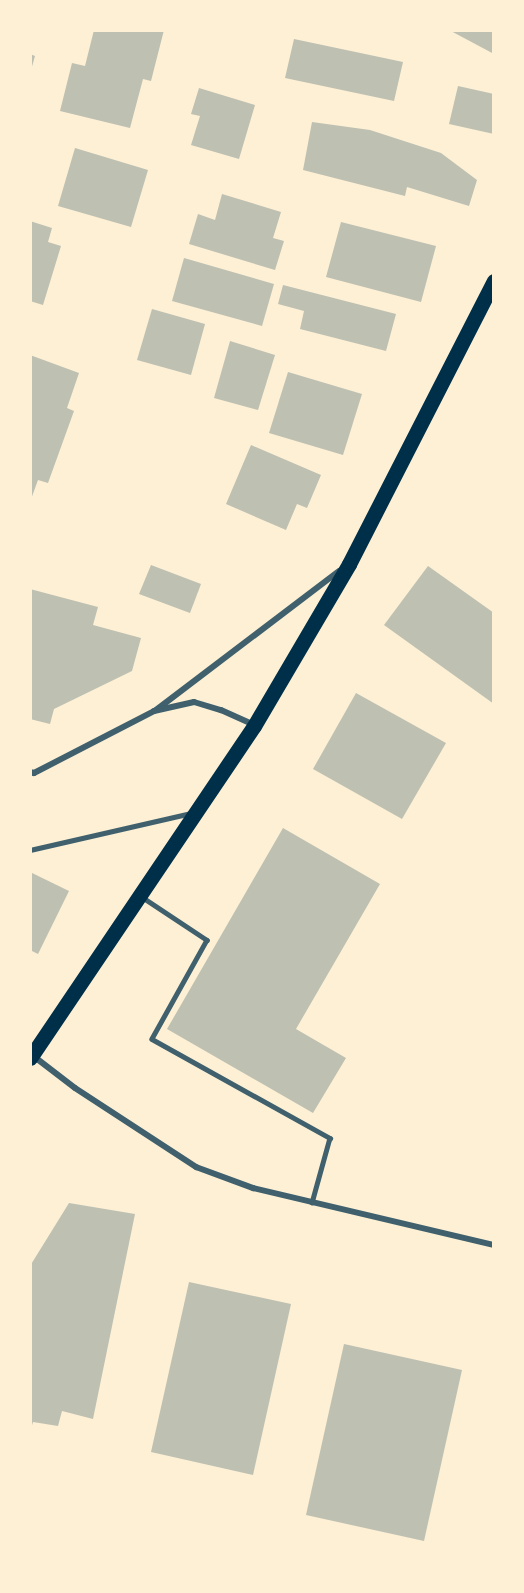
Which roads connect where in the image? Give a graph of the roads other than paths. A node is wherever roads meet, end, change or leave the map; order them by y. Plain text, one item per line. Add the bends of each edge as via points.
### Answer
1 (494, 281) edge
2 (349, 564) junction
3 (154, 711) junction
4 (254, 726) junction
5 (30, 772) edge
6 (197, 812) junction
7 (30, 849) edge
8 (141, 897) junction
9 (31, 1055) edge
10 (312, 1203) junction
11 (494, 1245) edge

1 - 2 main road
2 - 3 street
2 - 4 main road
3 - 4 street via 194,702
3 - 5 street
4 - 6 main road
6 - 7 lane
6 - 8 main road
8 - 9 main road
8 - 10 lane via 207,940 152,1039 330,1138
9 - 10 street via 196,1167 253,1188
10 - 11 street

